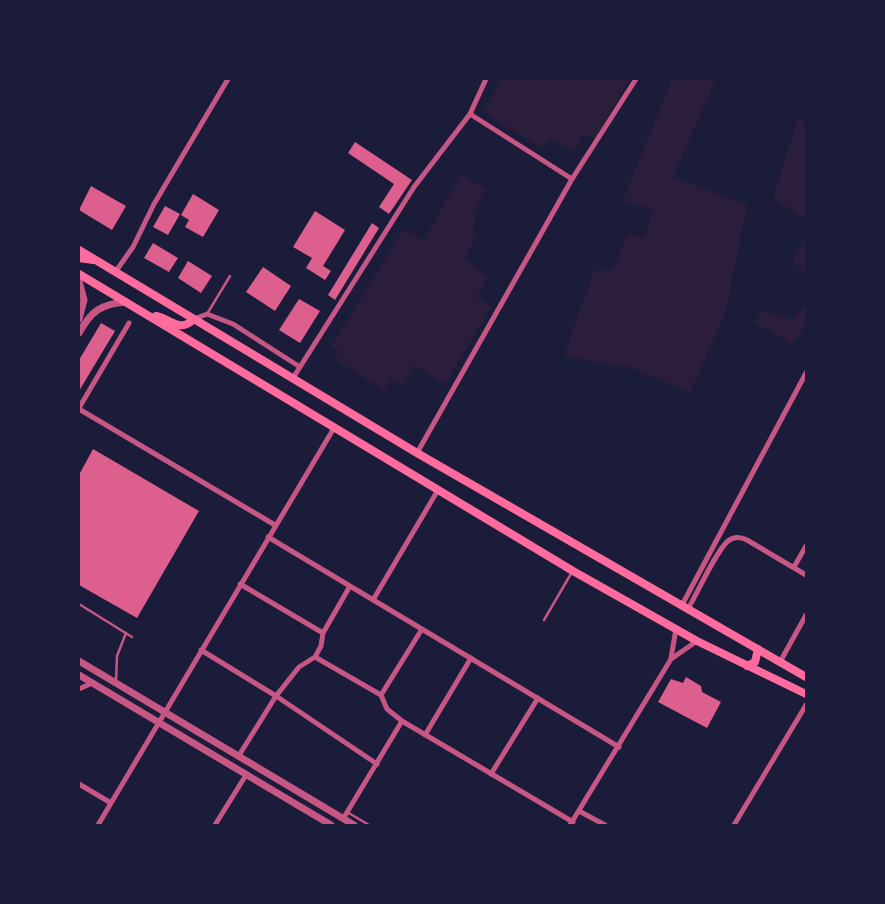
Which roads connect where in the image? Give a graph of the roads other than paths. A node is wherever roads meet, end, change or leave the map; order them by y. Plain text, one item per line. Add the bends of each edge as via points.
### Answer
1 (228, 79) edge
2 (486, 79) edge
3 (636, 79) edge
4 (470, 114) junction
5 (572, 178) junction
6 (79, 250) edge
7 (79, 258) edge
8 (95, 260) junction
9 (116, 271) junction
10 (79, 274) edge
11 (230, 276) dead end
12 (79, 281) edge
13 (126, 302) junction
14 (207, 314) junction
15 (149, 315) junction
16 (79, 319) edge
17 (194, 319) junction
18 (129, 324) dead end
19 (79, 332) edge
20 (300, 367) junction
21 (806, 373) edge
22 (293, 378) junction
23 (79, 409) edge
24 (334, 428) junction
25 (417, 453) junction
26 (438, 490) junction
27 (275, 526) junction
28 (268, 537) junction
29 (806, 546) edge
30 (794, 567) junction
31 (573, 571) junction
32 (806, 575) edge
33 (240, 584) junction
34 (350, 586) junction
35 (373, 600) junction
36 (79, 604) edge
37 (685, 607) junction
38 (806, 615) edge
39 (544, 620) dead end
40 (422, 629) junction
41 (676, 629) junction
42 (126, 633) junction
43 (324, 633) junction
44 (132, 637) dead end
45 (697, 641) junction
46 (201, 650) junction
47 (758, 650) junction
48 (315, 656) junction
49 (471, 658) junction
50 (671, 660) junction
51 (79, 661) edge
52 (780, 662) junction
53 (747, 666) junction
54 (79, 675) edge
55 (806, 676) edge
56 (92, 683) junction
57 (116, 683) junction
58 (79, 689) edge
59 (806, 694) edge
60 (381, 695) junction
61 (276, 696) junction
62 (538, 698) junction
63 (806, 705) edge
64 (164, 712) junction
65 (402, 721) junction
66 (158, 722) junction
67 (425, 735) junction
68 (619, 746) junction
69 (238, 757) junction
70 (377, 764) junction
71 (491, 774) junction
72 (246, 775) junction
73 (79, 784) edge
74 (111, 803) junction
75 (580, 811) junction
76 (345, 816) junction
77 (571, 823) edge
78 (328, 824) edge
79 (98, 825) edge
80 (215, 825) edge
81 (354, 825) edge
82 (369, 825) edge
83 (605, 825) edge
84 (734, 825) edge

1 - 9 street via 154,204 133,247
2 - 4 street
3 - 5 street
4 - 5 street
4 - 20 street via 414,187
5 - 25 street
6 - 8 main road
7 - 8 main road
8 - 9 main road
9 - 17 main road
10 - 13 main road
11 - 14 lane
12 - 16 street via 84,300
13 - 15 main road
13 - 19 street via 99,308 87,318
14 - 17 street
14 - 20 street via 233,324
15 - 17 main road via 184,327
15 - 24 main road
17 - 22 main road
18 - 23 street
20 - 22 street
21 - 37 street
22 - 25 main road
23 - 27 street
24 - 26 main road
24 - 27 street
25 - 37 main road
26 - 31 main road
26 - 35 street
27 - 28 street
28 - 33 street
28 - 34 street
29 - 30 street
30 - 32 street
30 - 37 street via 744,538 732,539
31 - 39 lane
31 - 41 main road
33 - 43 street
33 - 46 street
34 - 35 street
34 - 43 street
35 - 40 street
36 - 42 lane
37 - 47 main road
38 - 52 street
40 - 49 street
40 - 60 street
41 - 45 main road
41 - 50 street
42 - 44 lane
42 - 57 lane via 117,656
43 - 48 street
45 - 50 street
45 - 53 main road
46 - 61 street
46 - 64 street
47 - 52 main road
47 - 53 main road via 754,662
48 - 60 street
48 - 61 street via 298,667
49 - 62 street
49 - 67 street
50 - 68 street
51 - 57 street
52 - 55 main road
53 - 59 main road
54 - 56 street
56 - 58 street
56 - 66 street
57 - 64 street
60 - 65 street via 387,709
61 - 69 street
61 - 70 street
62 - 68 street
62 - 71 street
63 - 84 street
64 - 66 street
64 - 69 street
65 - 67 street
65 - 70 street
66 - 72 street
66 - 74 street
67 - 71 street
68 - 75 street
69 - 76 street
70 - 76 street
71 - 77 street
72 - 78 street
72 - 80 street
73 - 74 street
74 - 79 street
75 - 77 street
75 - 83 street
76 - 81 street
76 - 82 lane

